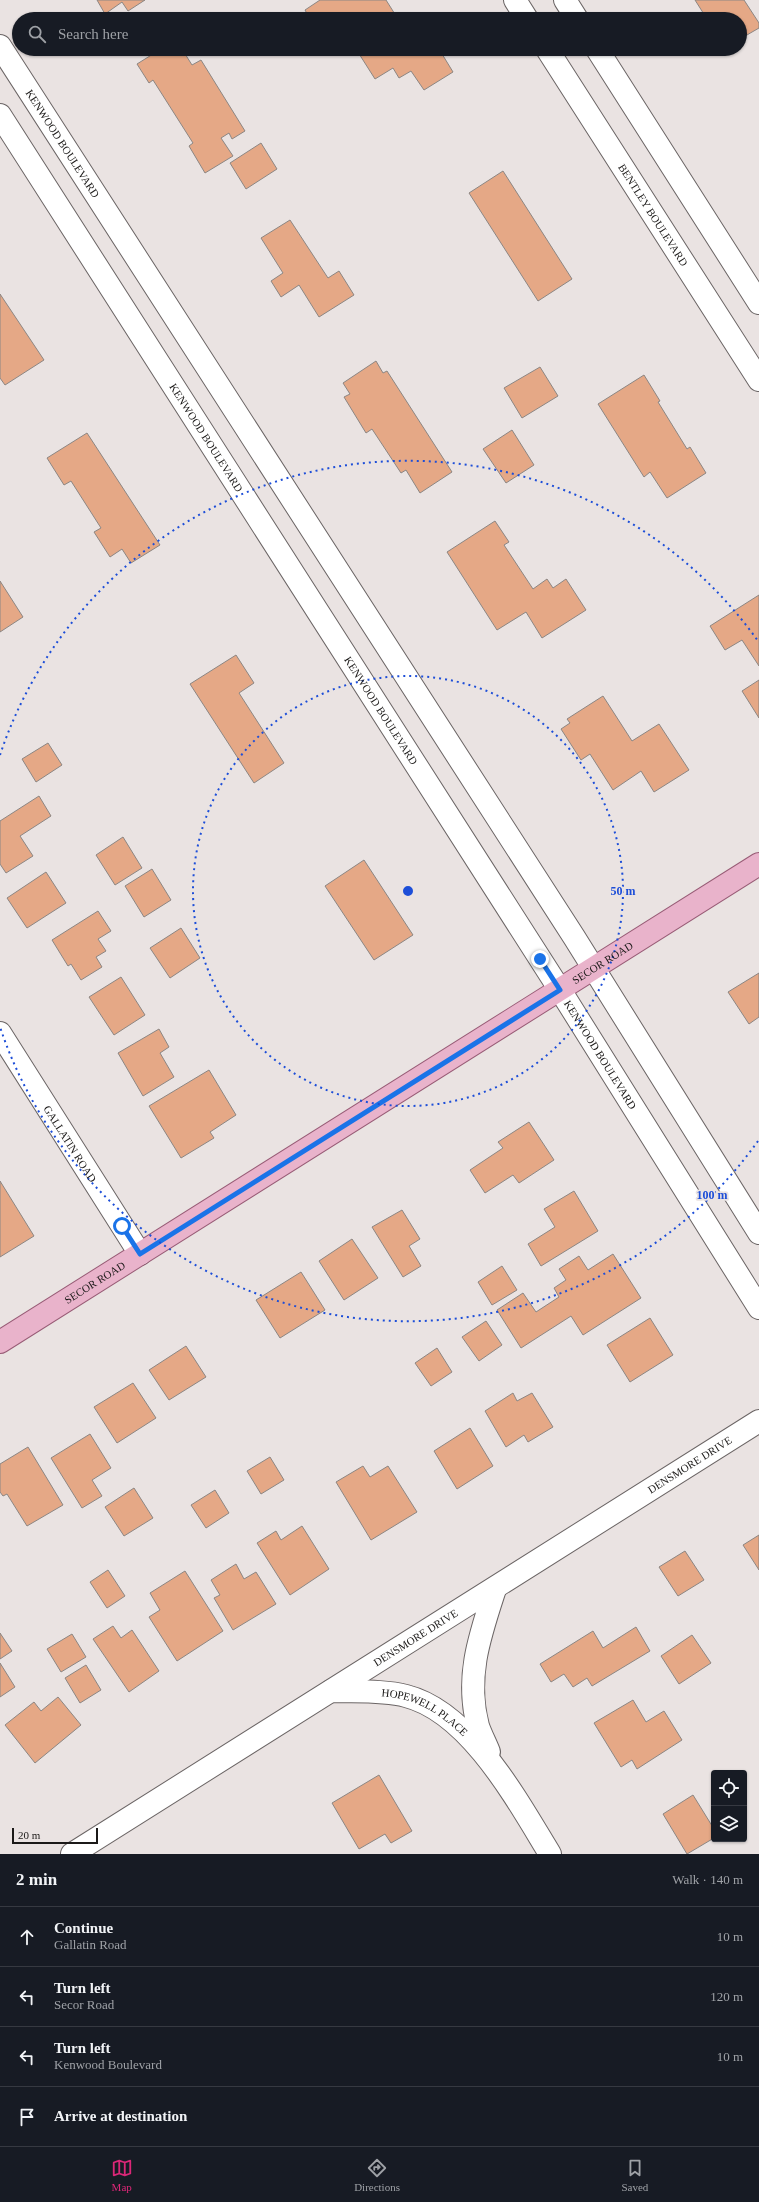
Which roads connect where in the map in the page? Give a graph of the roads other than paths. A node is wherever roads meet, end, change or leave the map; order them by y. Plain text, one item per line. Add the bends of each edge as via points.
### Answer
1 (515, 0) edge
2 (565, 0) edge
3 (523, 12) edge
4 (573, 12) edge
5 (0, 46) edge
6 (551, 56) edge
7 (601, 56) edge
8 (0, 115) edge
9 (759, 303) edge
10 (759, 380) edge
11 (759, 864) edge
12 (594, 969) junction
13 (560, 990) junction
14 (0, 1033) edge
15 (759, 1233) edge
16 (140, 1254) junction
17 (759, 1308) edge
18 (0, 1342) edge
19 (759, 1421) edge
20 (495, 1589) junction
21 (331, 1691) junction
22 (499, 1773) junction
23 (72, 1854) edge
24 (550, 1854) edge

1 - 3 street
2 - 4 street
5 - 12 street, KENWOOD BOULEVARD
6 - 10 street, BENTLEY BOULEVARD
7 - 9 street
8 - 13 street, KENWOOD BOULEVARD
11 - 12 main road, SECOR ROAD
12 - 13 main road, SECOR ROAD
12 - 15 street, KENWOOD BOULEVARD
13 - 16 main road, SECOR ROAD
13 - 17 street, KENWOOD BOULEVARD
14 - 16 street, GALLATIN ROAD
16 - 18 main road, SECOR ROAD
19 - 20 street, DENSMORE DRIVE
20 - 21 street, DENSMORE DRIVE
20 - 22 street, HOPEWELL PLACE via 479,1638 472,1680 478,1727
21 - 22 street, HOPEWELL PLACE via 407,1696 439,1710 466,1733
21 - 23 street, DENSMORE DRIVE
22 - 24 street, HOPEWELL PLACE

